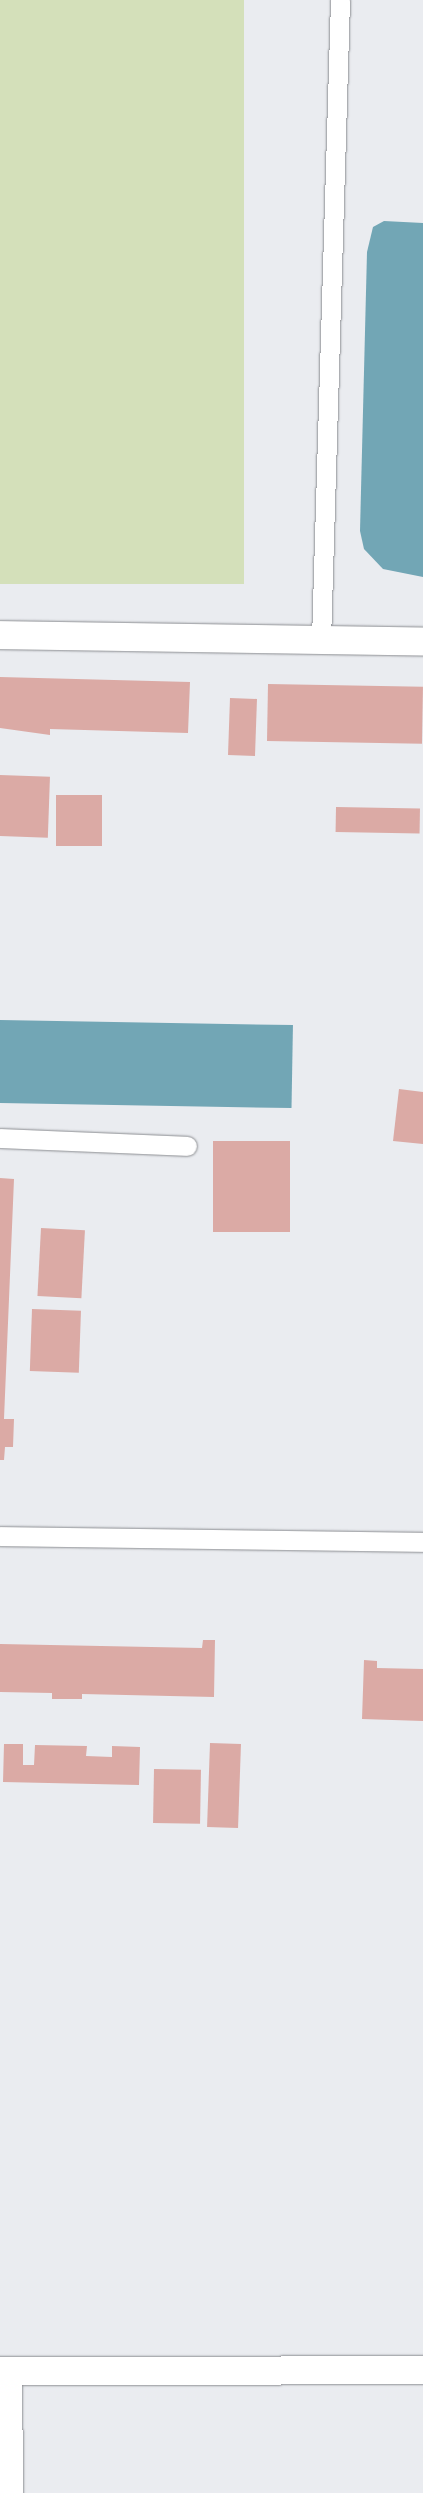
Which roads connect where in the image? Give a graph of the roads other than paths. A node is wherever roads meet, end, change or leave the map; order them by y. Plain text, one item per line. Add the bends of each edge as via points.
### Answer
1 (340, 0) edge
2 (0, 635) edge
3 (321, 640) junction
4 (423, 642) edge
5 (0, 1138) edge
6 (187, 1146) dead end
7 (0, 1536) edge
8 (423, 1542) edge
9 (423, 2370) edge
10 (4, 2371) edge
11 (9, 2493) edge

1 - 3 lane
2 - 3 street
3 - 4 street
5 - 6 lane
7 - 8 lane
9 - 10 street
10 - 11 street

